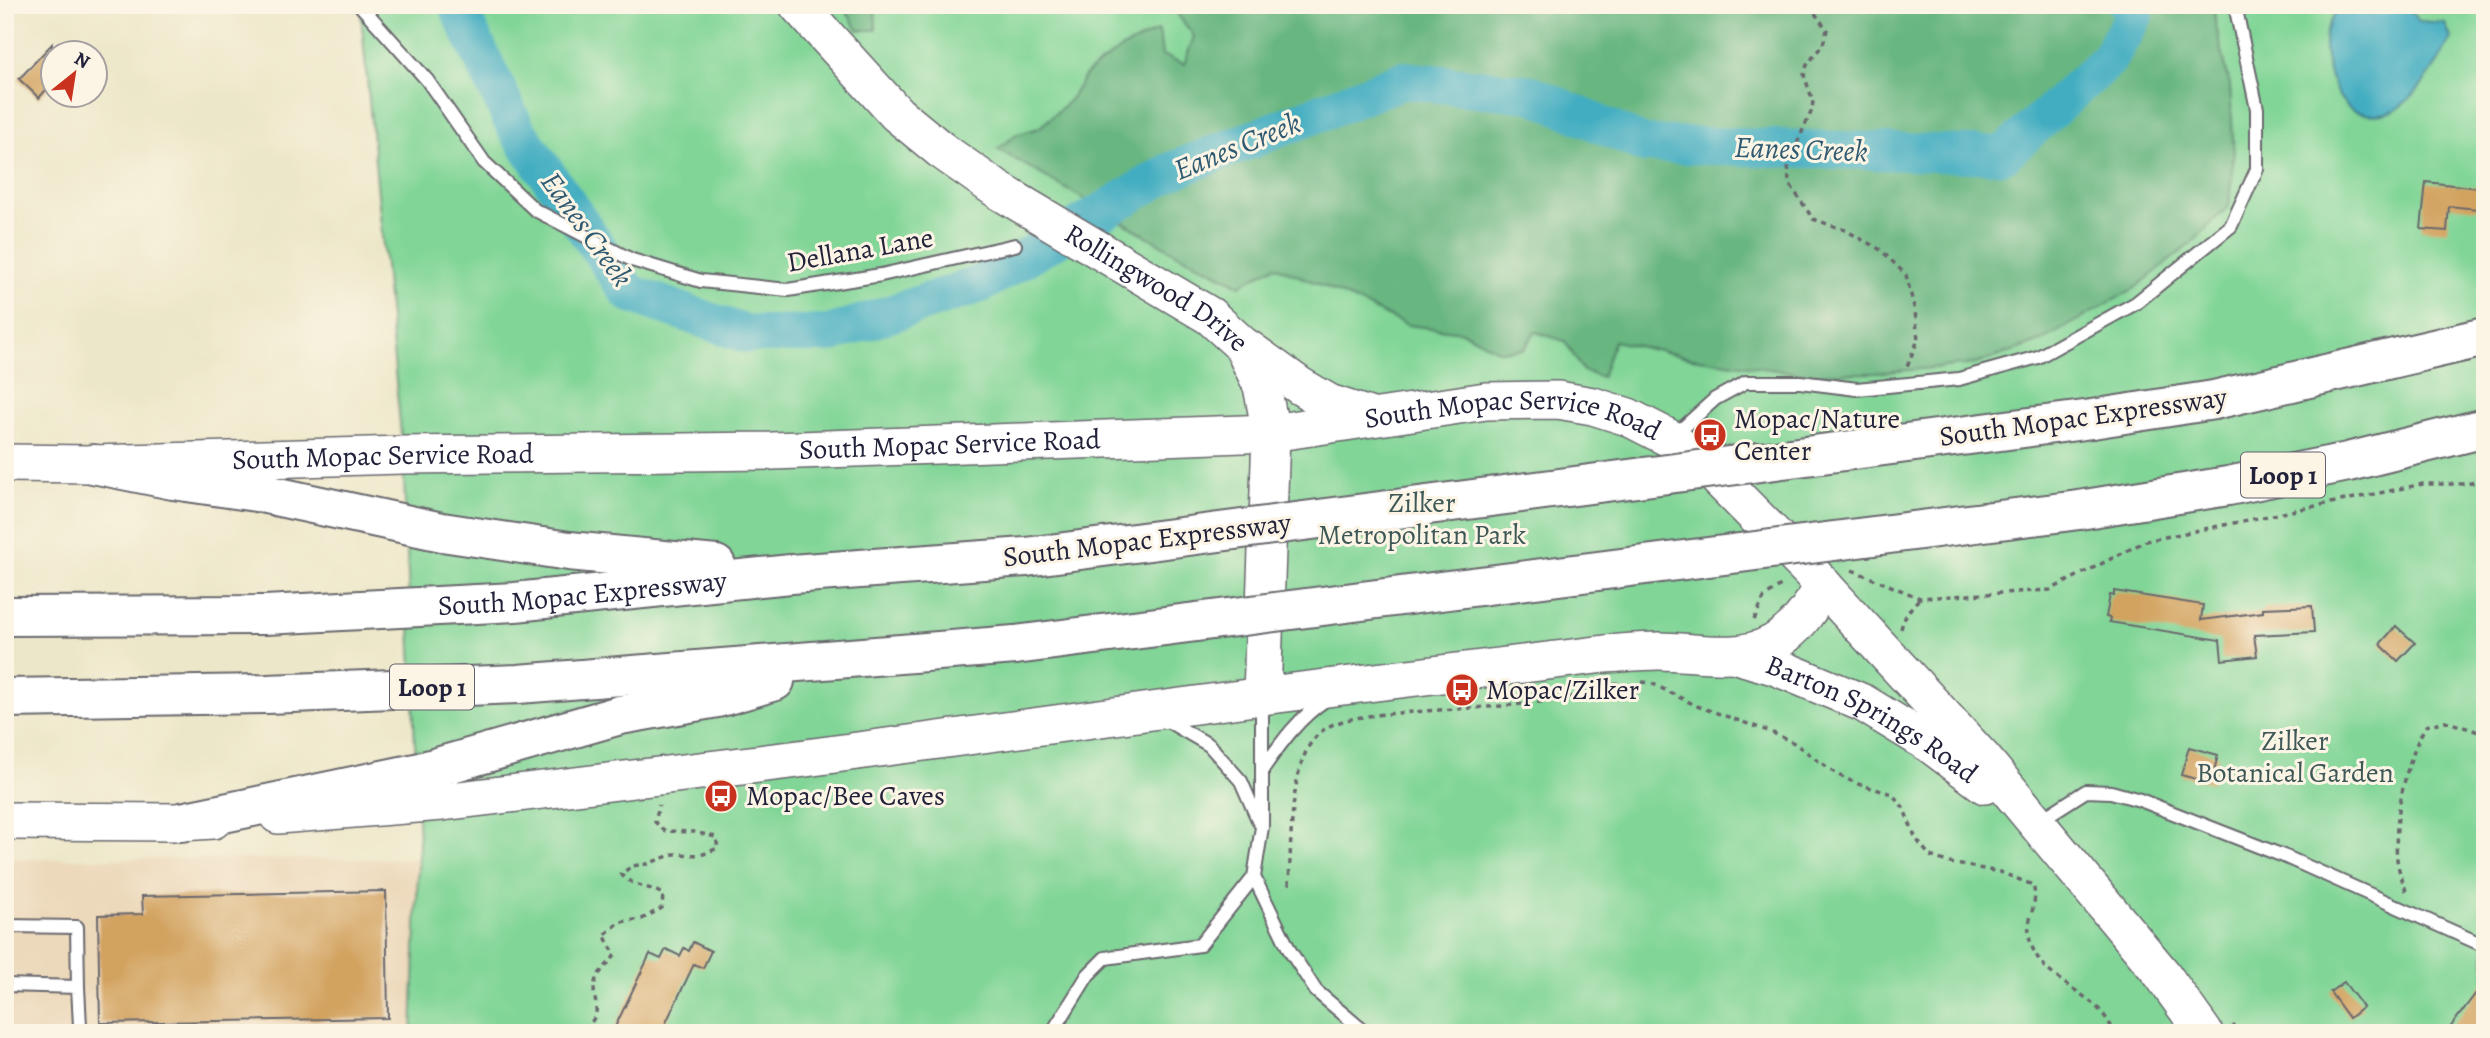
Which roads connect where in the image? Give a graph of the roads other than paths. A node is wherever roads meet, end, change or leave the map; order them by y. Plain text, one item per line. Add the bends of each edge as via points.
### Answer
1 (360, 5) edge
2 (798, 5) edge
3 (2235, 5) edge
4 (1015, 245) dead end
5 (2485, 337) edge
6 (1242, 345) junction
7 (1373, 418) junction
8 (2485, 428) edge
9 (1271, 433) junction
10 (1671, 439) junction
11 (5, 463) edge
12 (93, 464) junction
13 (791, 574) junction
14 (1836, 578) junction
15 (5, 616) edge
16 (1737, 655) junction
17 (858, 657) junction
18 (1346, 687) junction
19 (1262, 696) junction
20 (5, 698) edge
21 (1146, 713) junction
22 (1262, 770) junction
23 (5, 821) edge
24 (181, 822) junction
25 (2035, 823) junction
26 (1262, 827) junction
27 (1254, 877) junction
28 (5, 926) edge
29 (2485, 946) edge
30 (5, 985) edge
31 (78, 987) junction
32 (82, 1033) edge
33 (1052, 1033) edge
34 (1366, 1033) edge
35 (2204, 1033) edge

1 - 4 lane, Dellana Lane via 426,80 484,162 535,210 632,260 701,282 788,290
2 - 6 main road, Rollingwood Drive via 897,114 941,150 998,190 1210,316
3 - 10 lane via 2257,109 2257,169 2231,226 2136,303 2038,357 1959,379 1857,389 1746,382 1715,399
5 - 13 highway, South Mopac Expressway, bridge via 2214,400 2092,419 1026,557
6 - 7 main road via 1329,403
6 - 9 main road, Rollingwood Drive via 1262,386
7 - 9 main road, South Mopac Service Road
7 - 10 main road, South Mopac Service Road via 1486,401 1558,400 1628,417
8 - 17 highway, Loop 1, bridge via 2348,462 2079,510 1014,645
9 - 12 main road, South Mopac Service Road via 772,451
9 - 19 main road, Rollingwood Drive
10 - 14 main road, South Mopac Service Road
11 - 12 main road, South Mopac Service Road
12 - 13 highway via 256,492 442,532 569,551
13 - 15 highway, South Mopac Expressway via 515,602 265,615
14 - 16 main road via 1782,638
14 - 25 main road, Barton Springs Road
16 - 18 main road via 1605,654
16 - 25 main road, Barton Springs Road via 1863,703 1930,744
17 - 20 highway, Loop 1 via 518,684
17 - 24 highway via 717,698 620,715 420,772
18 - 19 main road
18 - 22 lane via 1311,710 1284,737
19 - 21 main road
19 - 22 lane
21 - 24 main road via 442,802
21 - 26 lane via 1209,745 1241,781
22 - 26 lane
23 - 24 main road
25 - 29 lane via 2087,791 2111,792 2275,853
25 - 35 main road, Barton Springs Road via 2162,974
26 - 27 lane
27 - 33 lane via 1200,945 1105,958 1088,975
27 - 34 lane via 1290,951 1316,991
28 - 31 lane via 76,928
30 - 31 lane
31 - 32 lane

